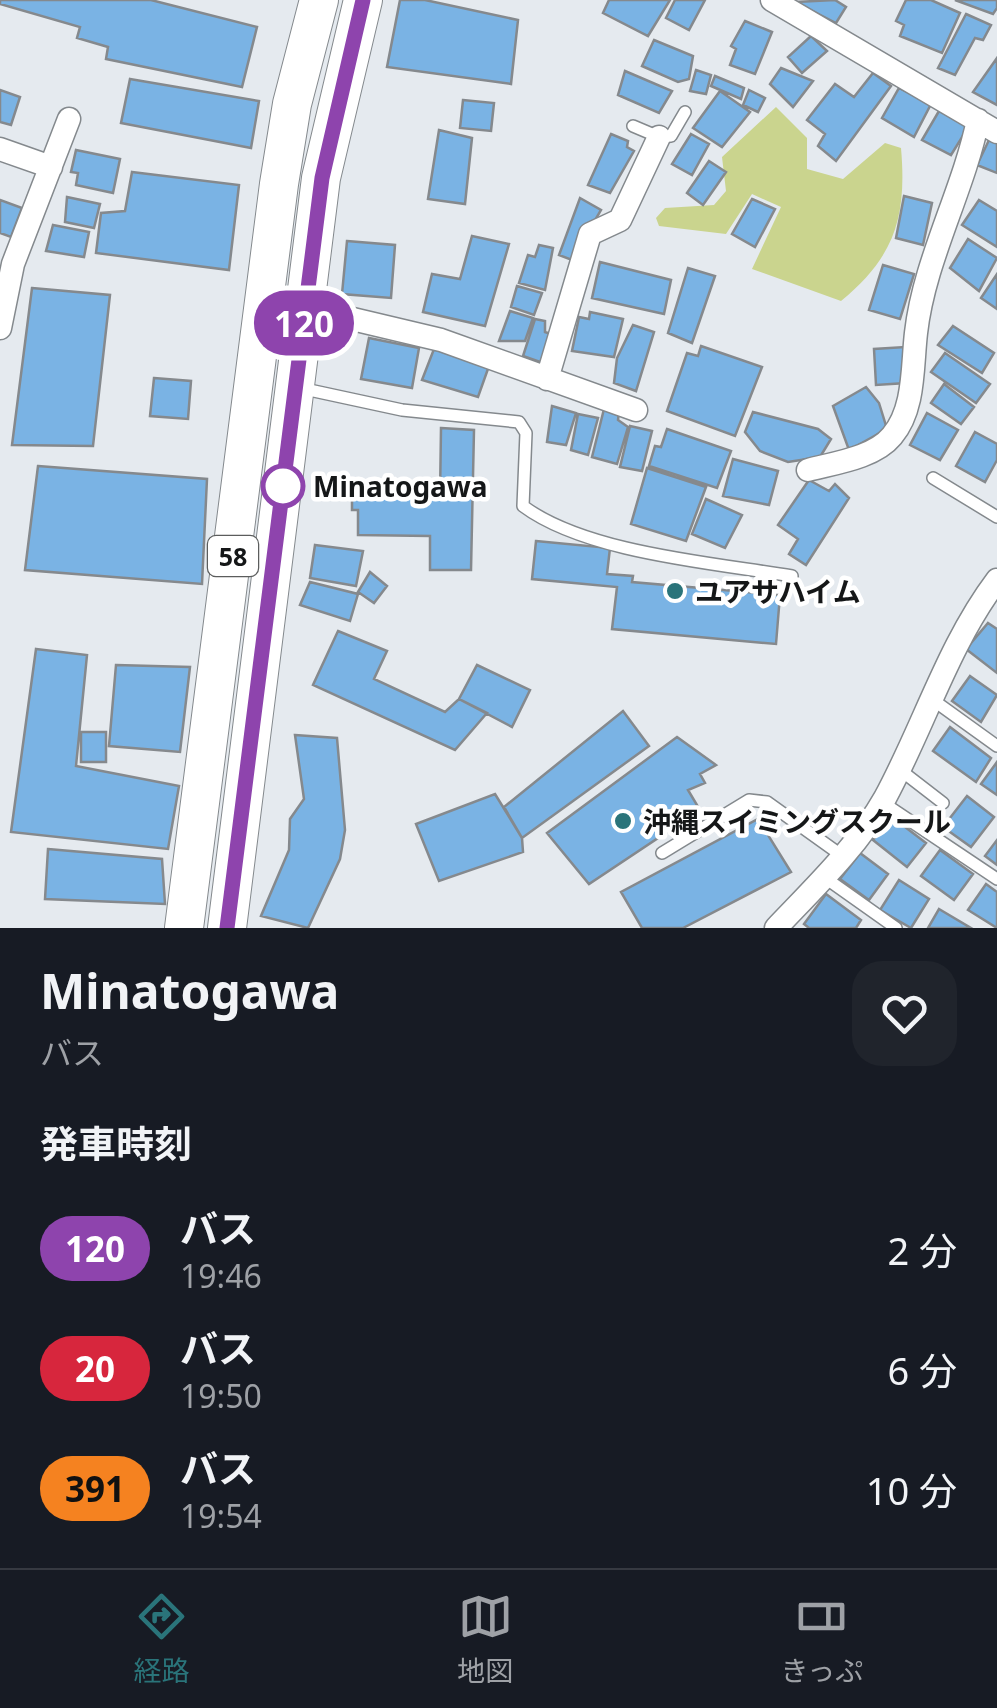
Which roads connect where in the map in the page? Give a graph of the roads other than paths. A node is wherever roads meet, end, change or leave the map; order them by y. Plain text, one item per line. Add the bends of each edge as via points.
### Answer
1 (319, 0) edge
2 (363, 0) edge
3 (772, 0) edge
4 (685, 112) dead end
5 (69, 119) dead end
6 (633, 126) dead end
7 (987, 126) edge
8 (659, 138) junction
9 (0, 149) edge
10 (52, 166) junction
11 (6, 262) edge
12 (306, 308) junction
13 (0, 328) edge
14 (547, 379) junction
15 (296, 387) junction
16 (636, 410) dead end
17 (808, 470) dead end
18 (933, 478) dead end
19 (997, 516) edge
20 (792, 576) dead end
21 (997, 580) edge
22 (933, 700) junction
23 (997, 746) edge
24 (899, 770) junction
25 (882, 802) junction
26 (943, 803) dead end
27 (662, 854) dead end
28 (841, 856) junction
29 (824, 877) junction
30 (997, 878) edge
31 (184, 928) edge
32 (227, 928) edge
33 (776, 928) edge
34 (896, 928) edge

1 - 31 highway, 58 via 279,184
2 - 12 highway, 58 via 333,115
3 - 7 street
4 - 8 lane via 671,136
5 - 10 street
6 - 8 lane
7 - 17 street via 917,328 902,420 876,449
8 - 14 street via 620,220 590,234
9 - 10 street
10 - 11 street
11 - 13 street
12 - 14 street via 441,340
12 - 15 highway, 58
14 - 16 street
15 - 20 lane via 402,410 519,422 526,432 523,506 547,524 650,553
15 - 32 highway, 58
18 - 19 lane
21 - 22 street via 984,607 966,621
22 - 23 lane
22 - 24 street
24 - 25 street
24 - 26 lane
25 - 28 street
25 - 30 lane
27 - 28 lane via 748,800 767,802
28 - 29 street
29 - 33 street
29 - 34 lane

